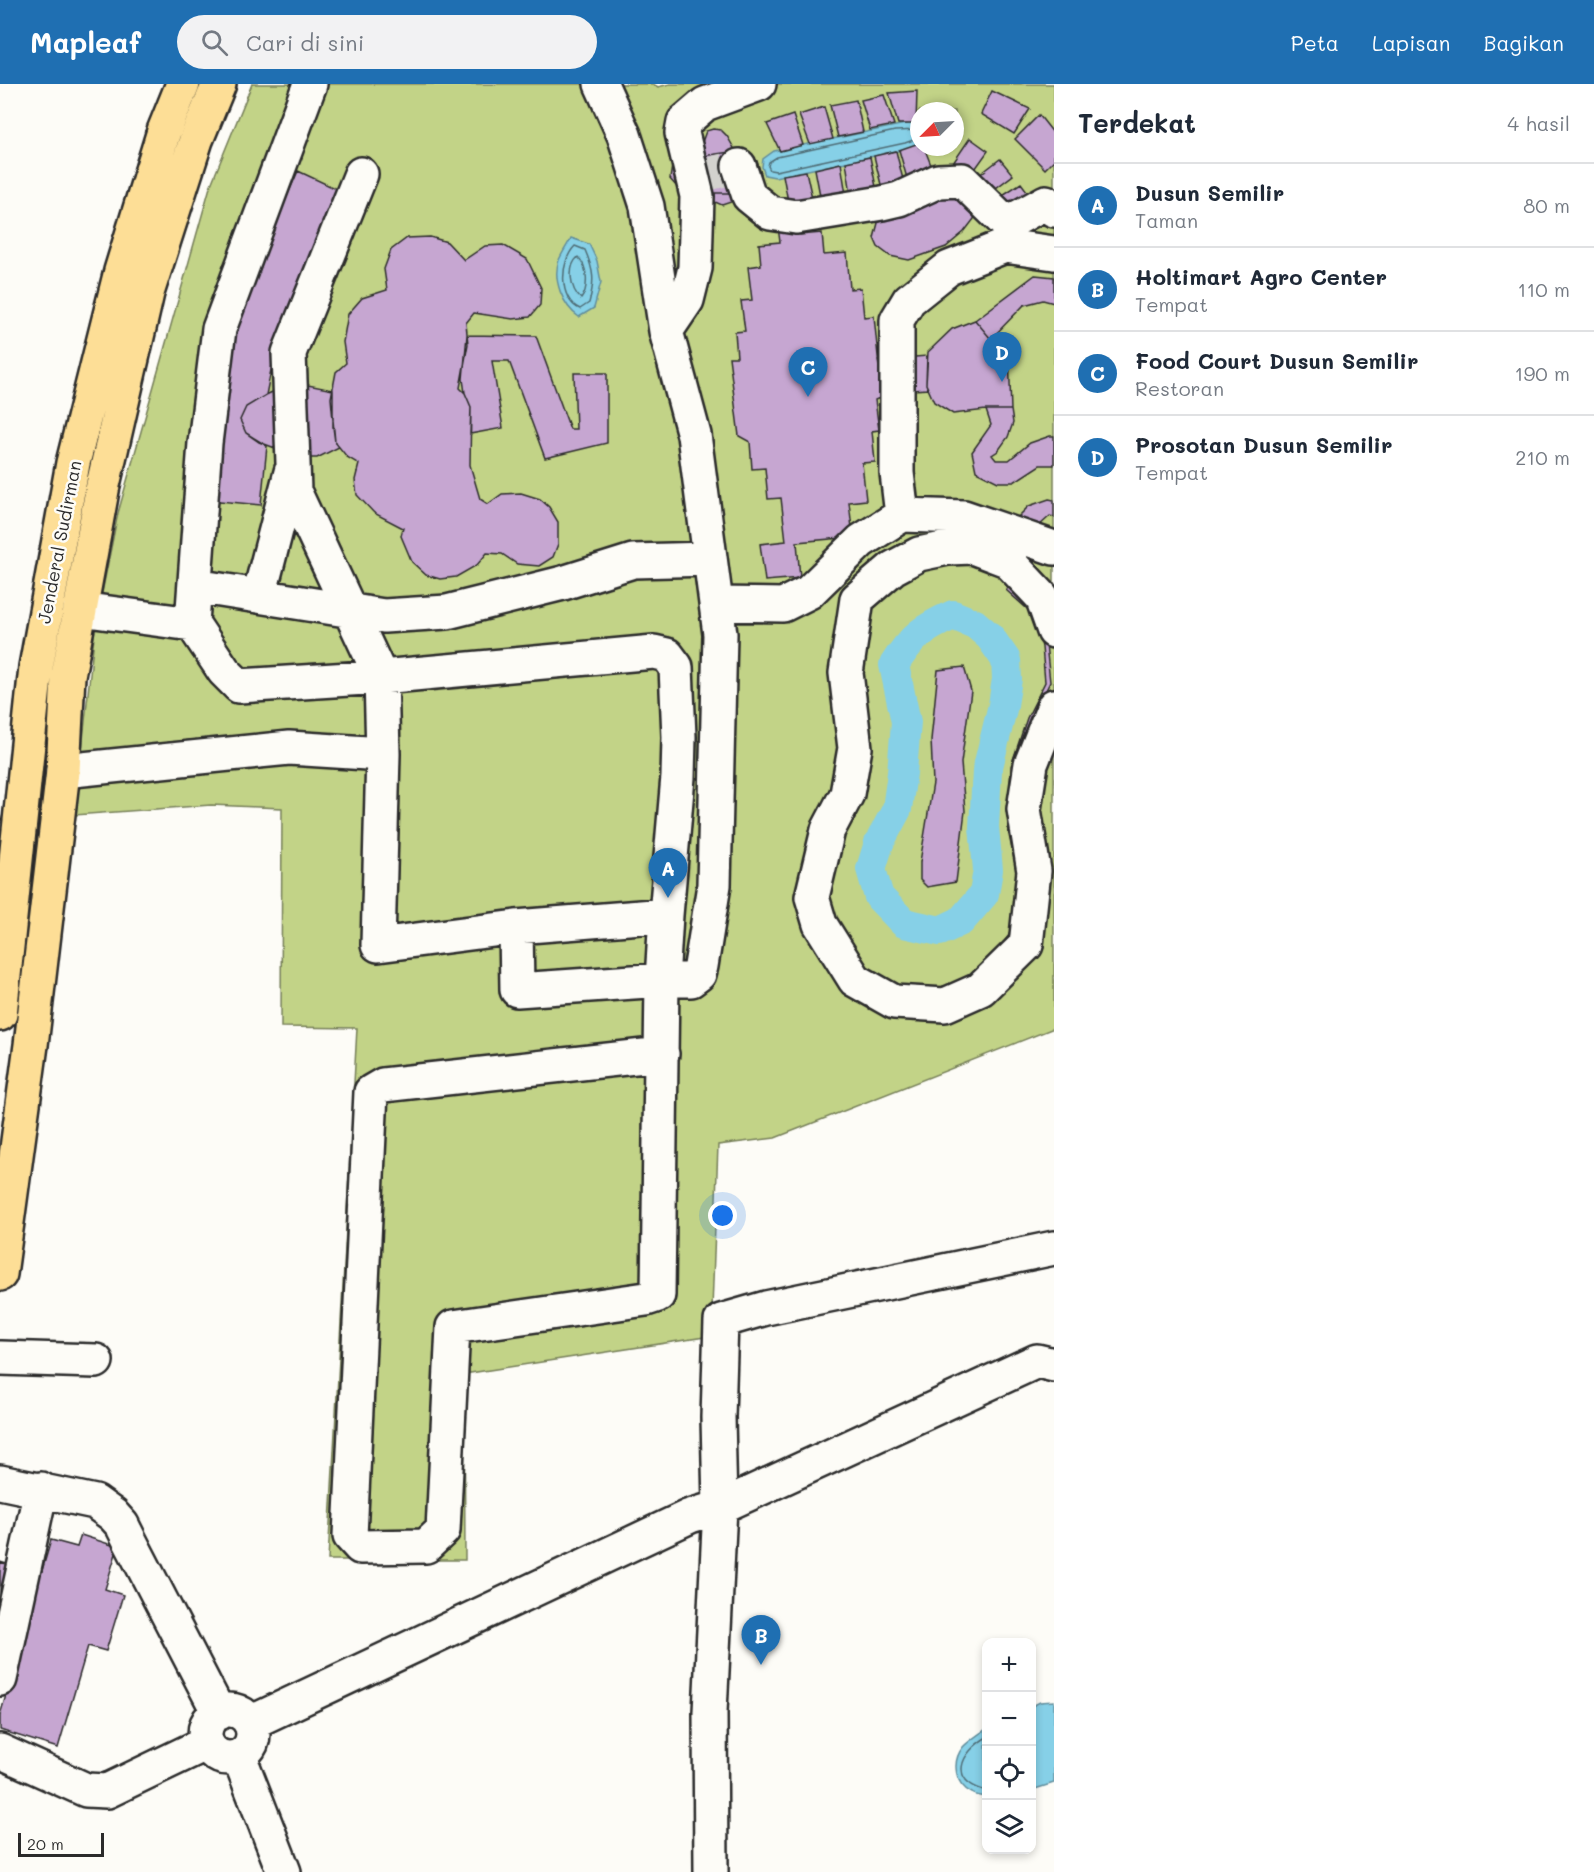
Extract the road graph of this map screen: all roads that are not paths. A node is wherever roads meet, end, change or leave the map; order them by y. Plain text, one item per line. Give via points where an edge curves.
1 (183, 84) edge
2 (219, 84) edge
3 (310, 84) edge
4 (601, 84) edge
5 (759, 84) edge
6 (739, 166) dead end
7 (361, 174) dead end
8 (1054, 210) edge
9 (1054, 253) edge
10 (666, 331) junction
11 (293, 465) junction
12 (902, 515) junction
13 (1013, 548) junction
14 (1054, 548) edge
15 (710, 559) junction
16 (195, 586) junction
17 (259, 596) junction
18 (716, 604) junction
19 (80, 609) junction
20 (350, 610) junction
21 (192, 624) junction
22 (1054, 631) edge
23 (381, 677) junction
24 (1054, 706) edge
25 (383, 754) junction
26 (63, 771) junction
27 (666, 915) junction
28 (516, 927) junction
29 (662, 980) junction
30 (0, 1014) edge
31 (662, 1053) junction
32 (1054, 1248) edge
33 (0, 1274) edge
34 (0, 1358) edge
35 (96, 1360) dead end
36 (1054, 1365) edge
37 (0, 1482) edge
38 (40, 1489) junction
39 (720, 1507) junction
40 (0, 1679) edge
41 (219, 1713) junction
42 (250, 1723) junction
43 (207, 1743) junction
44 (0, 1751) edge
45 (239, 1756) junction
46 (284, 1872) edge
47 (711, 1872) edge

1 - 30 highway, Jenderal Sudirman via 164,131 121,271 73,463 36,667
2 - 19 highway via 196,140 147,293 103,485
3 - 16 street via 219,329 205,443
4 - 10 street via 624,135 647,206
5 - 10 street via 705,104 684,122 682,134 697,196 695,268 687,300
6 - 8 street via 749,196 770,213 796,217 899,200 938,181 962,180 1004,221 1046,202
7 - 11 street via 290,353
9 - 12 street via 1005,246 949,268 909,300 897,320 897,473
10 - 15 street via 694,435
11 - 17 street
11 - 20 street via 294,491
12 - 13 street via 964,517
12 - 18 street via 861,541 809,592 783,605
13 - 14 street
13 - 22 street via 1042,597
13 - 24 street via 948,548 919,554 893,568 857,599 846,673 855,748 847,794 828,830 812,897 820,924 855,980 894,1002 945,1005 981,989 1026,945 1034,871 1024,809 1031,764
15 - 18 street
15 - 20 street via 633,561 447,612 384,616
16 - 17 street
16 - 21 street
17 - 20 street
18 - 29 street via 720,634 714,885 699,974 691,980
19 - 21 street
19 - 26 highway via 68,676
20 - 23 street
21 - 23 street via 238,686
23 - 25 street
23 - 27 street via 654,652 666,655 676,667 679,737
25 - 26 street via 289,748
25 - 28 street via 378,945
26 - 33 highway via 32,1045
27 - 28 street
27 - 29 street
28 - 29 street via 517,990
29 - 31 street
31 - 31 street via 658,1295 453,1327 443,1530 426,1546 360,1546 350,1536 371,1092 383,1085
32 - 39 street via 721,1321
34 - 35 street
36 - 39 street via 1037,1361
37 - 38 street
38 - 40 street
38 - 41 street via 95,1502 122,1525
39 - 42 street via 690,1516
39 - 47 street via 710,1712
41 - 42 street via 240,1713
41 - 43 street via 208,1722
42 - 45 street via 253,1738 246,1752
43 - 44 street via 107,1791 96,1792
43 - 45 street via 217,1755
45 - 46 street

